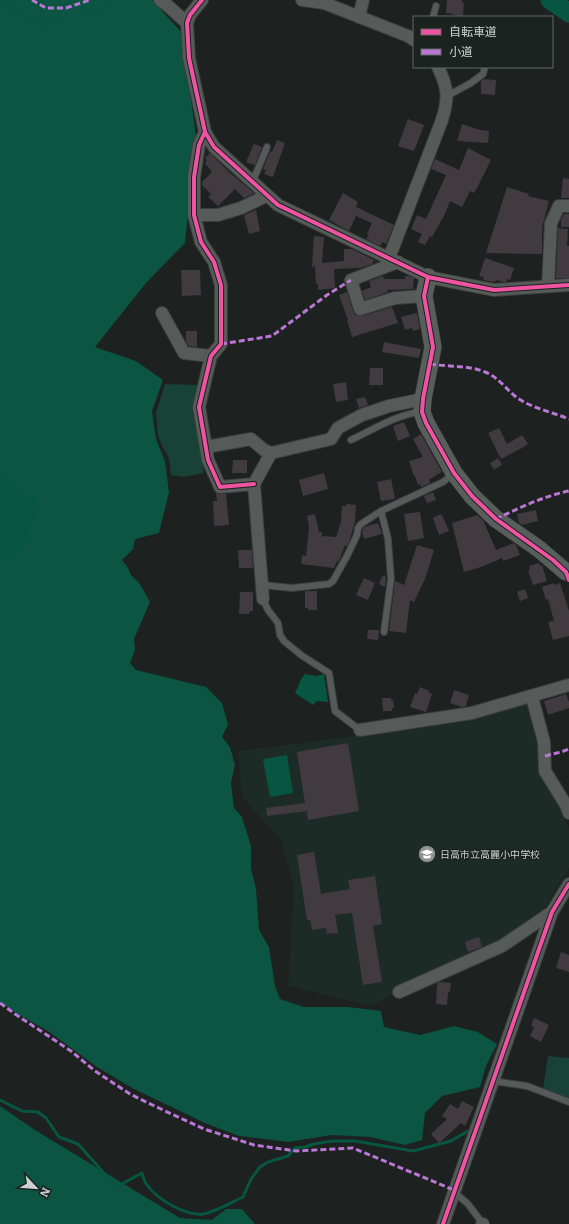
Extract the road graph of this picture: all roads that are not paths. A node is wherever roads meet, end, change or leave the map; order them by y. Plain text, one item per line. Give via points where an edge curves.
1 (160, 0) edge
2 (202, 0) edge
3 (302, 0) edge
4 (363, 0) edge
5 (436, 6) dead end
6 (433, 16) edge
7 (359, 17) junction
8 (187, 23) junction
9 (413, 39) edge
10 (438, 68) edge
11 (485, 68) edge
12 (446, 97) junction
13 (205, 132) junction
14 (267, 147) dead end
15 (252, 182) junction
16 (266, 196) junction
17 (569, 206) edge
18 (194, 215) junction
19 (394, 260) junction
20 (428, 277) junction
21 (569, 285) edge
22 (548, 286) junction
23 (424, 296) junction
24 (162, 313) dead end
25 (211, 356) junction
26 (422, 405) junction
27 (352, 440) dead end
28 (206, 447) junction
29 (271, 453) junction
30 (454, 473) junction
31 (254, 484) junction
32 (381, 511) junction
33 (568, 575) edge
34 (262, 585) junction
35 (263, 599) joint
36 (384, 632) dead end
37 (569, 685) edge
38 (532, 697) junction
39 (360, 730) joint
40 (569, 813) edge
41 (569, 884) edge
42 (552, 912) junction
43 (399, 992) dead end
44 (493, 1081) junction
45 (569, 1102) edge
46 (454, 1192) junction
47 (443, 1224) edge
48 (482, 1224) edge

1 - 8 street
2 - 8 street
3 - 7 street via 324,3
4 - 7 street
5 - 6 lane
7 - 9 street
8 - 13 street via 189,58
10 - 12 street via 446,86
11 - 12 lane via 483,74 471,83
12 - 19 street via 447,103 442,120
13 - 15 street via 214,147
13 - 18 street via 199,145 194,177
14 - 15 lane
15 - 16 street
16 - 18 street via 218,215
16 - 19 street via 278,205
17 - 22 street via 559,206 551,223
18 - 25 street via 201,242 214,262 221,286 221,344
19 - 20 street
19 - 23 street via 352,280 360,309 395,298
20 - 22 street via 494,290
20 - 23 street
21 - 22 street
23 - 26 street via 433,347
24 - 25 street via 184,353
25 - 28 street via 199,407
26 - 27 lane
26 - 29 street via 389,406 362,415 338,428 331,439
26 - 30 street via 426,423
28 - 29 street via 251,439
28 - 31 street via 208,460 220,487
29 - 31 street
30 - 32 lane via 443,482
30 - 33 street via 472,496 496,519 553,560
31 - 34 street
32 - 34 lane via 358,528 347,556 329,584 292,588
32 - 36 lane via 388,539 391,579
34 - 35 street
35 - 39 lane via 278,623 284,641 300,655 329,673 335,711
37 - 38 street
38 - 39 street via 472,713
38 - 40 street via 544,742 545,771
41 - 42 street
42 - 43 street via 502,946
42 - 44 street
44 - 45 lane via 527,1086
44 - 46 street
46 - 47 street
46 - 48 lane via 468,1204

